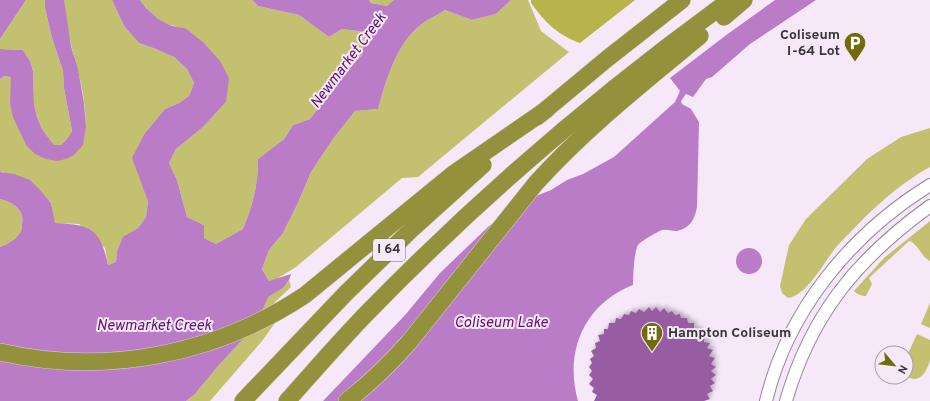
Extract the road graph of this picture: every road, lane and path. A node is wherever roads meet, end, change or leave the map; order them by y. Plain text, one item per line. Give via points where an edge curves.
1 (682, 0) edge
2 (730, 0) edge
3 (744, 0) edge
4 (546, 110) junction
5 (930, 185) edge
6 (930, 206) edge
7 (0, 352) edge
8 (242, 401) edge
9 (287, 401) edge
10 (347, 401) edge
11 (766, 401) edge
12 (786, 401) edge

1 - 4 highway, I 64
2 - 9 highway, I 64 via 602,97 529,160 404,276 344,337
3 - 10 highway via 576,141 536,183 388,366
4 - 7 highway via 453,174 305,295 252,325 196,346 144,358 67,362
4 - 8 highway, I 64 via 385,254 315,323
5 - 11 street via 900,205 858,241 817,289 788,340
6 - 12 street via 880,246 842,287 804,349

